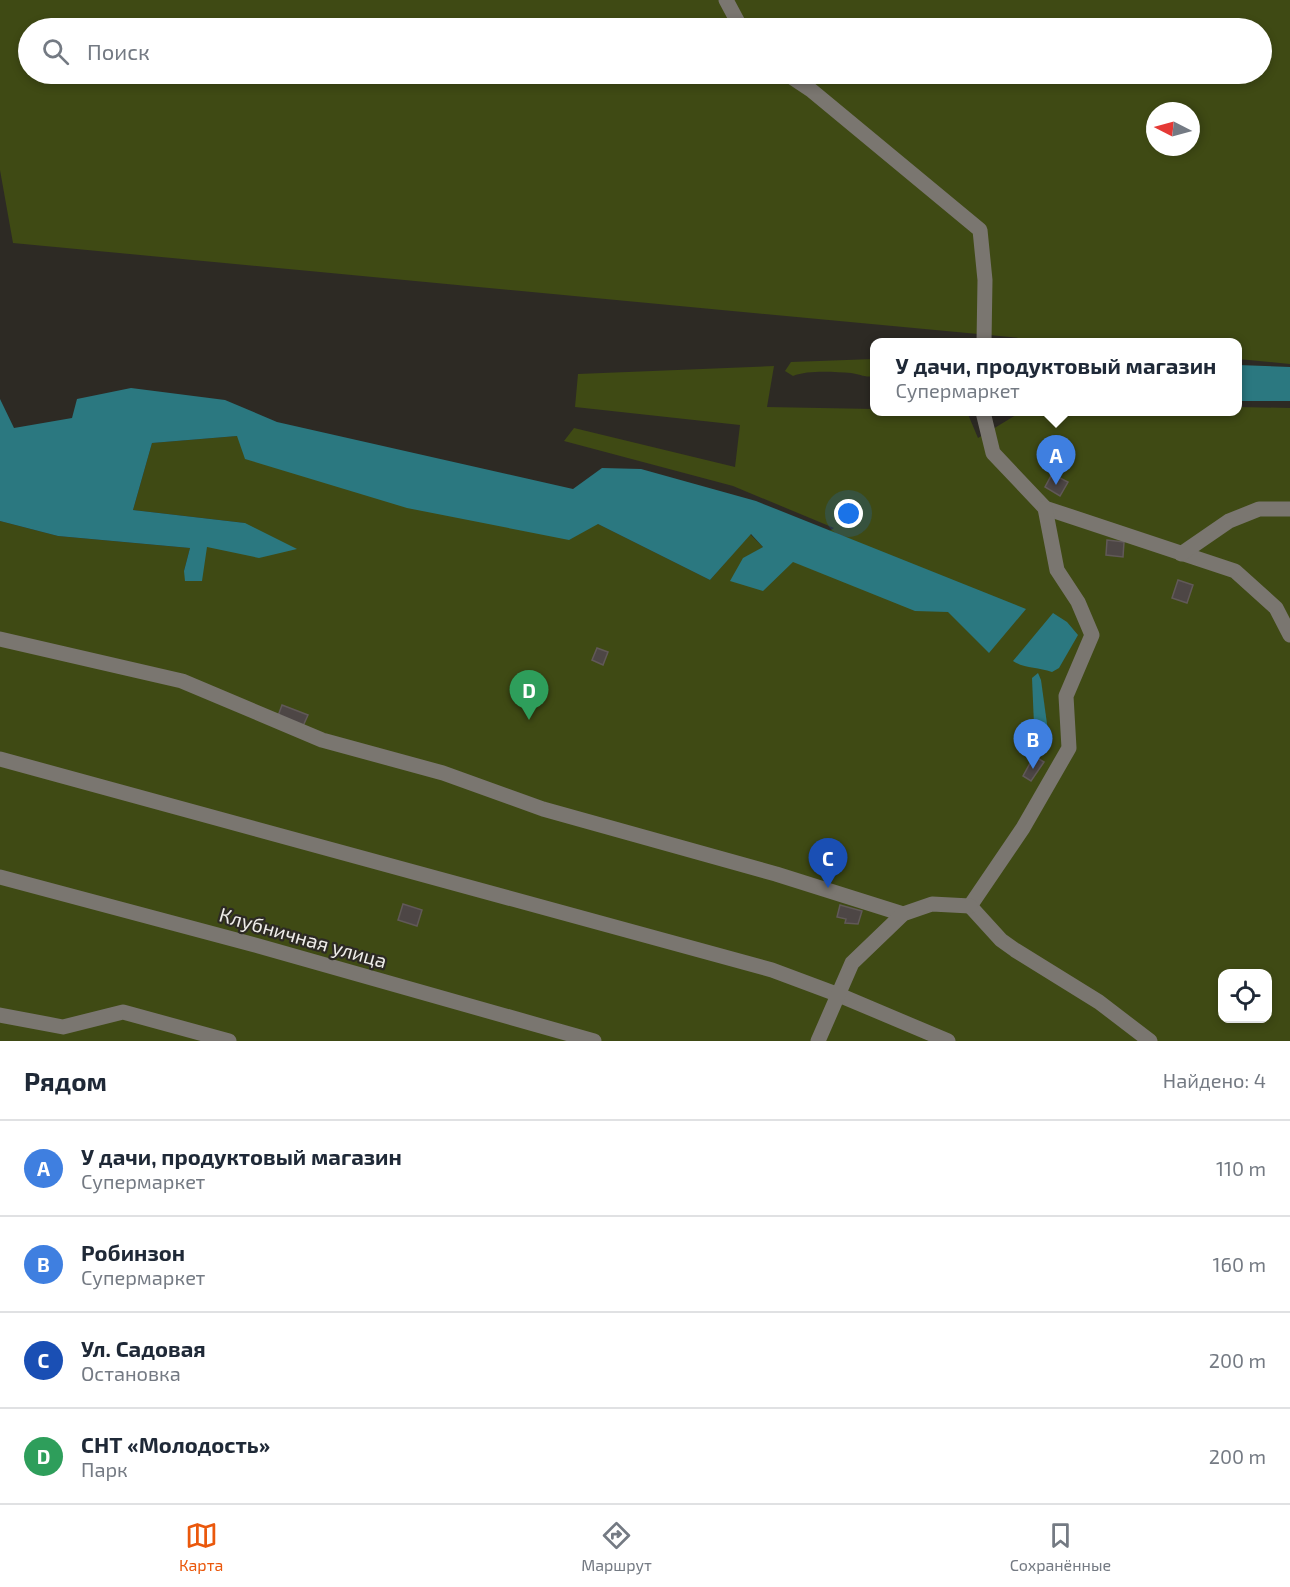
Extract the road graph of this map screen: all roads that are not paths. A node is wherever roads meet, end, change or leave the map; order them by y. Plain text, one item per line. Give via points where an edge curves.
1 (726, 0) edge
2 (736, 18) edge
3 (802, 84) edge
4 (984, 338) edge
5 (984, 416) edge
6 (1045, 508) junction
7 (1290, 509) edge
8 (1181, 554) junction
9 (1283, 609) edge
10 (1290, 635) edge
11 (0, 639) edge
12 (0, 759) edge
13 (0, 877) edge
14 (970, 906) junction
15 (903, 914) junction
16 (839, 994) junction
17 (0, 1015) edge
18 (229, 1041) edge
19 (594, 1041) edge
20 (818, 1041) edge
21 (948, 1041) edge
22 (1150, 1041) edge

1 - 2 street
3 - 4 street via 980,231 985,280
5 - 6 street via 993,453
6 - 8 street
6 - 14 street via 1057,570 1078,602 1092,635 1066,696 1069,748 1023,828
7 - 8 street via 1259,509 1229,521
8 - 9 street via 1235,571
9 - 10 street
11 - 15 street via 182,681 322,740 443,773 543,808
12 - 16 street via 772,970
13 - 19 street, Клубничная улица
14 - 15 street via 932,904
14 - 22 street via 1015,950 1099,1002
15 - 16 street via 852,963
16 - 20 street
16 - 21 street
17 - 18 street via 63,1027 123,1012

